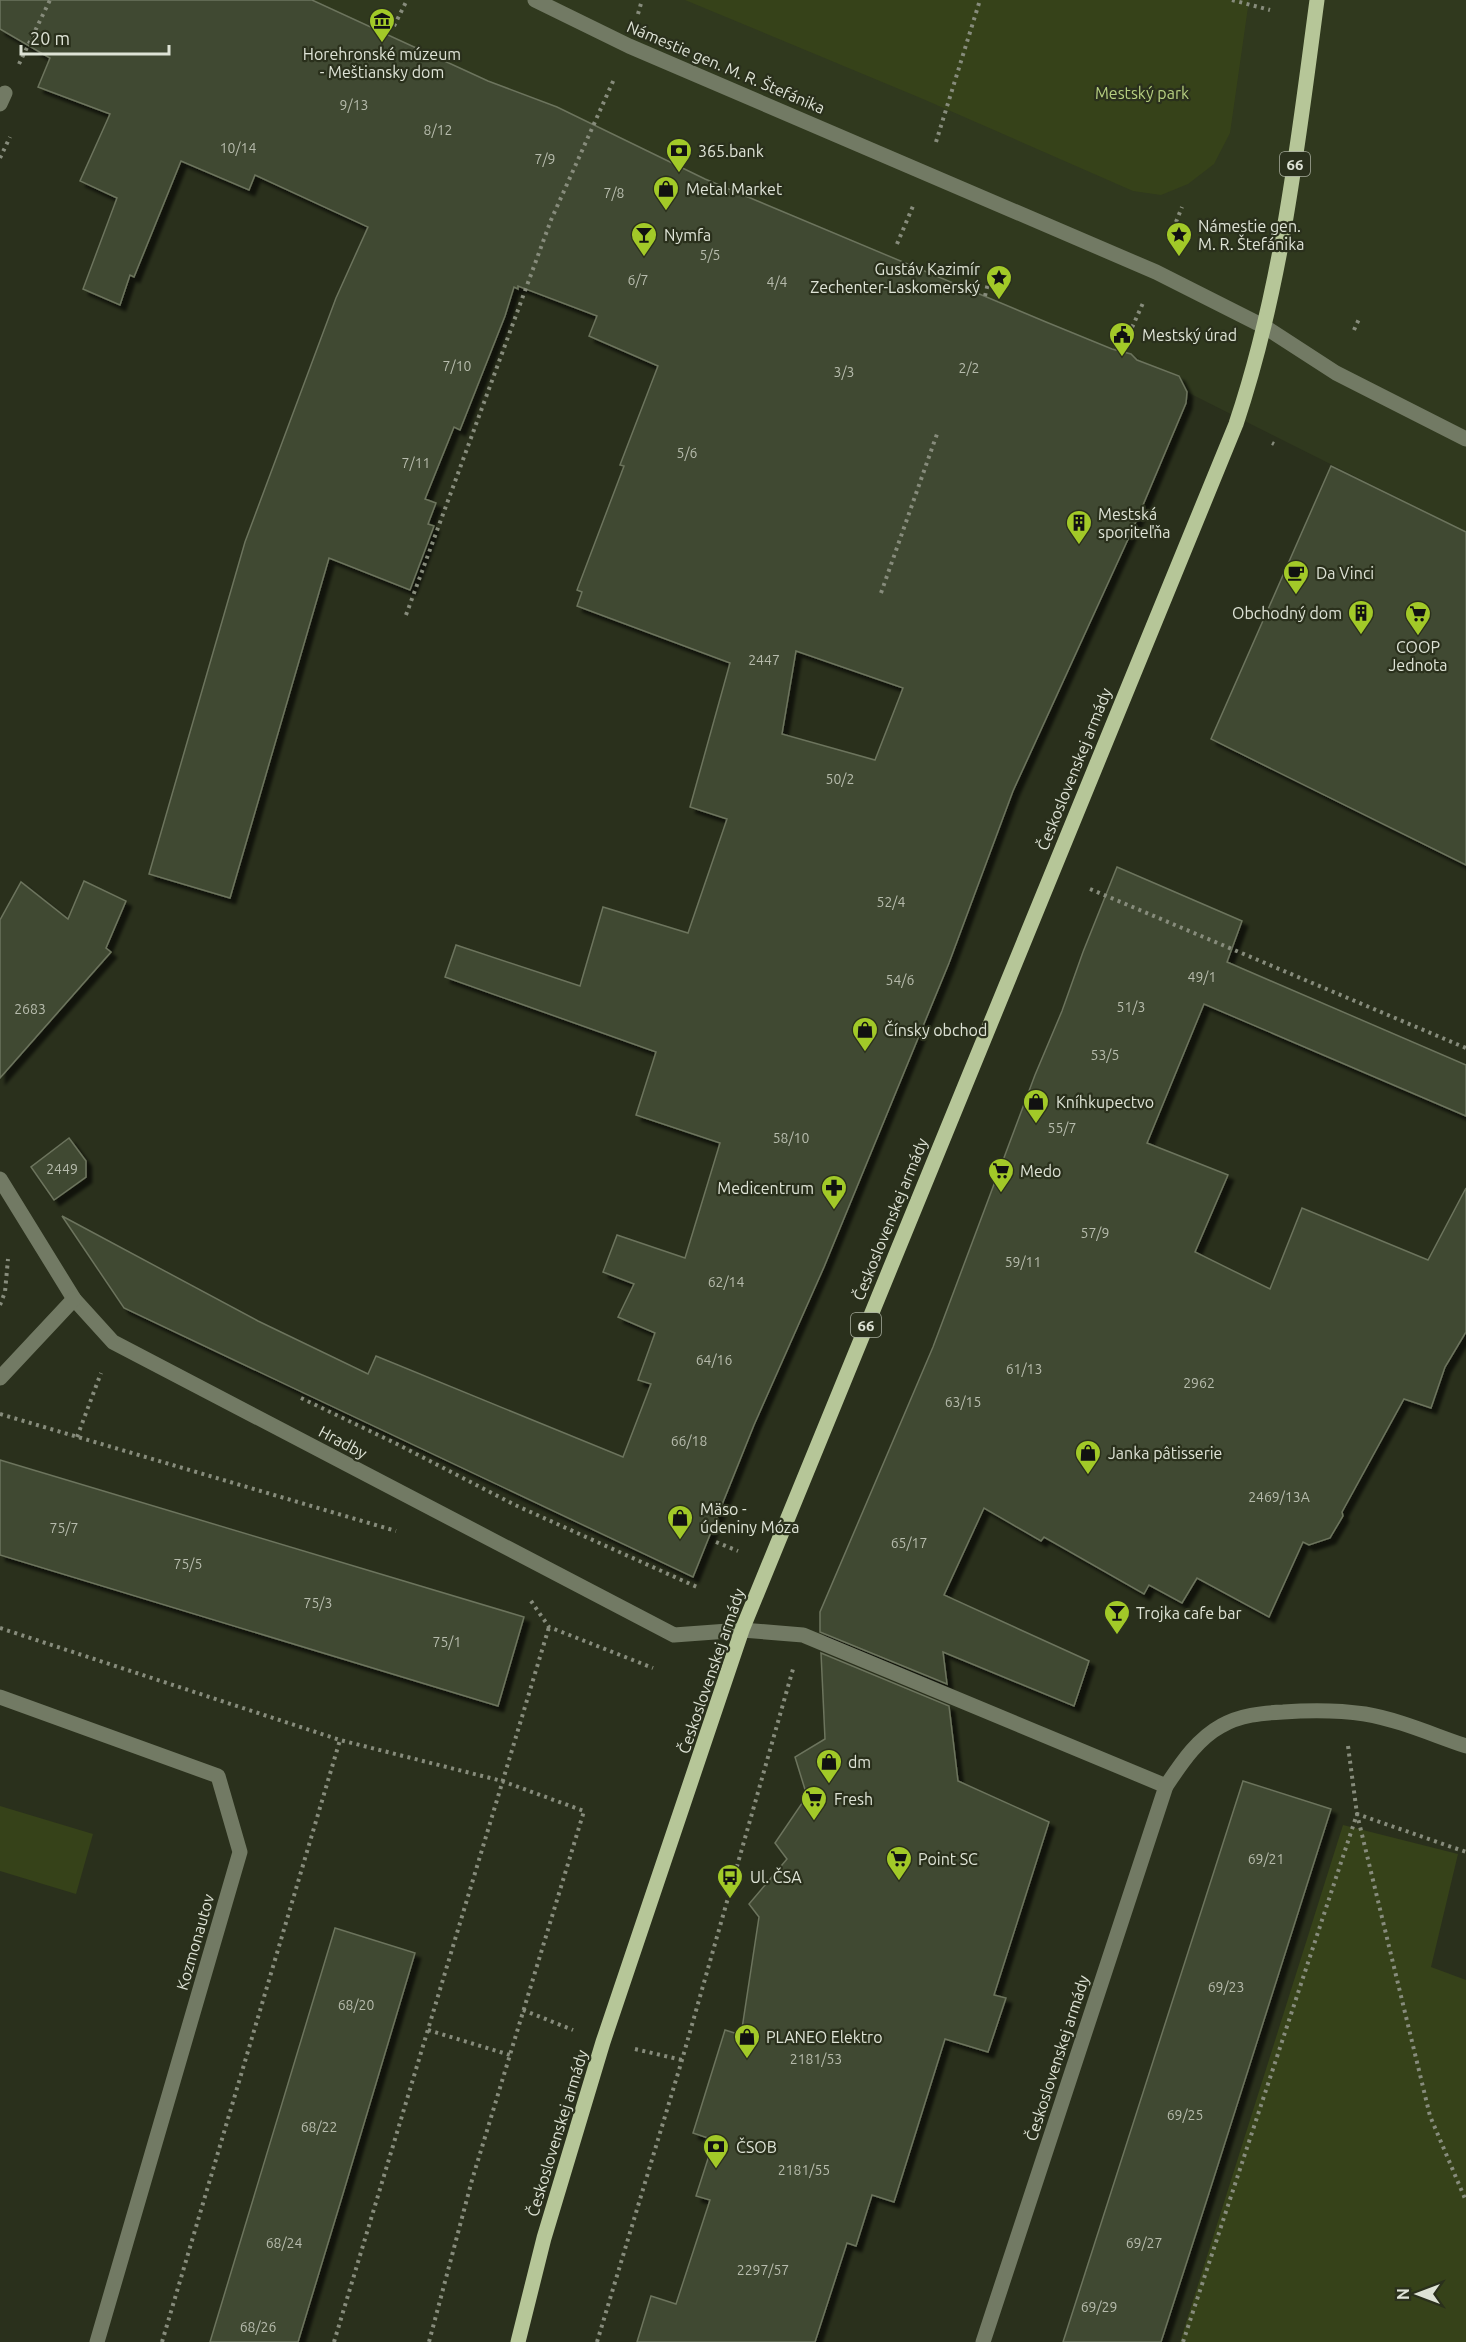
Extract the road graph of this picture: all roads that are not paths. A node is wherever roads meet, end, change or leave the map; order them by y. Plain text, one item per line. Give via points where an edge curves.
1 (535, 0) edge
2 (1317, 0) edge
3 (1265, 327) junction
4 (1466, 439) edge
5 (0, 1179) edge
6 (74, 1299) junction
7 (0, 1378) edge
8 (742, 1630) junction
9 (0, 1697) edge
10 (1466, 1746) edge
11 (1166, 1786) junction
12 (97, 2342) edge
13 (518, 2342) edge
14 (983, 2342) edge

1 - 3 street, Námestie gen. M. R. Štefánika via 629,46 1156,272
2 - 3 main road, 66 via 1297,152
3 - 4 street, Námestie gen. M. R. Štefánika via 1336,373
3 - 8 main road, Československej armády / 66 via 1236,424
5 - 6 street, Hradby
6 - 7 street
6 - 8 street, Hradby via 113,1342 674,1635
8 - 11 street, Hradby via 803,1635
8 - 13 main road, Československej armády / 66 via 603,2042 544,2238
9 - 12 street, Kozmonautov via 218,1776 240,1852
10 - 11 street, Československej armády via 1385,1718 1318,1710 1262,1713 1221,1725 1202,1739
11 - 14 street, Československej armády

